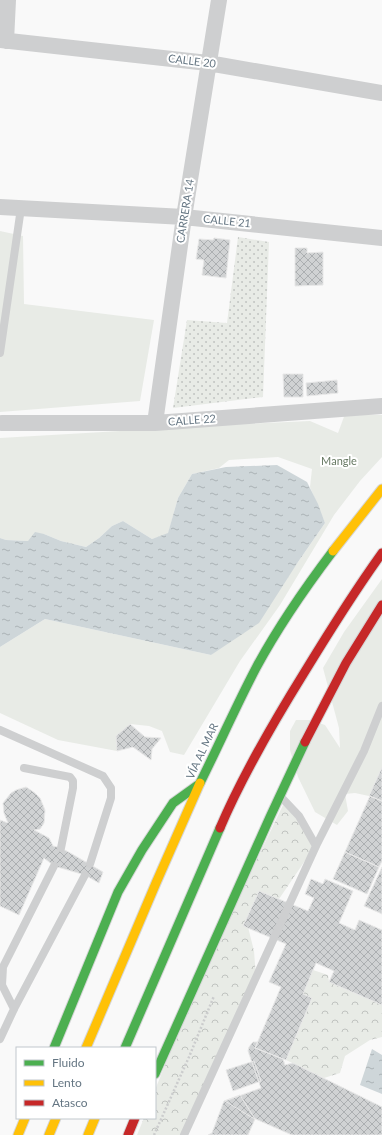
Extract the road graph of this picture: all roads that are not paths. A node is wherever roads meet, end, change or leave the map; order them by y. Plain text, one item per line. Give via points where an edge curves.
1 (8, 0) edge
2 (219, 0) edge
3 (3, 41) edge
4 (208, 63) junction
5 (382, 93) edge
6 (0, 207) edge
7 (20, 208) junction
8 (184, 216) junction
9 (382, 238) edge
10 (0, 353) edge
11 (382, 406) edge
12 (155, 422) junction
13 (2, 423) dead end
14 (382, 489) edge
15 (382, 553) edge
16 (382, 605) edge
17 (382, 706) edge
18 (0, 730) edge
19 (24, 768) dead end
20 (200, 784) junction
21 (279, 796) junction
22 (316, 846) junction
23 (61, 848) dead end
24 (90, 864) dead end
25 (54, 866) dead end
26 (85, 875) dead end
27 (14, 1009) junction
28 (0, 1039) edge
29 (54, 1047) edge
30 (86, 1047) edge
31 (125, 1047) edge
32 (156, 1072) edge
33 (25, 1119) edge
34 (56, 1119) edge
35 (95, 1119) edge
36 (135, 1119) edge
37 (18, 1135) edge
38 (48, 1135) edge
39 (88, 1135) edge
40 (128, 1135) edge
41 (184, 1135) edge

1 - 3 street
2 - 4 street, CARRERA 14
3 - 4 street, CALLE 20
4 - 5 street, CALLE 20
4 - 8 street, CARRERA 14
6 - 7 street, CALLE 21
7 - 8 street, CALLE 21
7 - 10 lane
8 - 9 street, CALLE 21
8 - 12 street, CARRERA 14
11 - 12 street, CALLE 22
12 - 13 street, CALLE 22
14 - 20 main road, VÍA AL MAR via 302,593 257,667
15 - 31 main road via 354,592 234,795
16 - 21 main road via 329,692
17 - 22 lane via 364,751
18 - 24 lane via 103,776 111,788 111,798
19 - 23 lane via 70,777 73,781
20 - 29 main road via 173,803 118,892
20 - 30 main road, VÍA AL MAR
21 - 22 lane via 299,816
21 - 32 main road
22 - 41 lane
25 - 27 lane via 3,967 2,985
26 - 27 lane
27 - 28 lane
33 - 37 main road
34 - 38 main road
35 - 39 main road
36 - 40 main road

